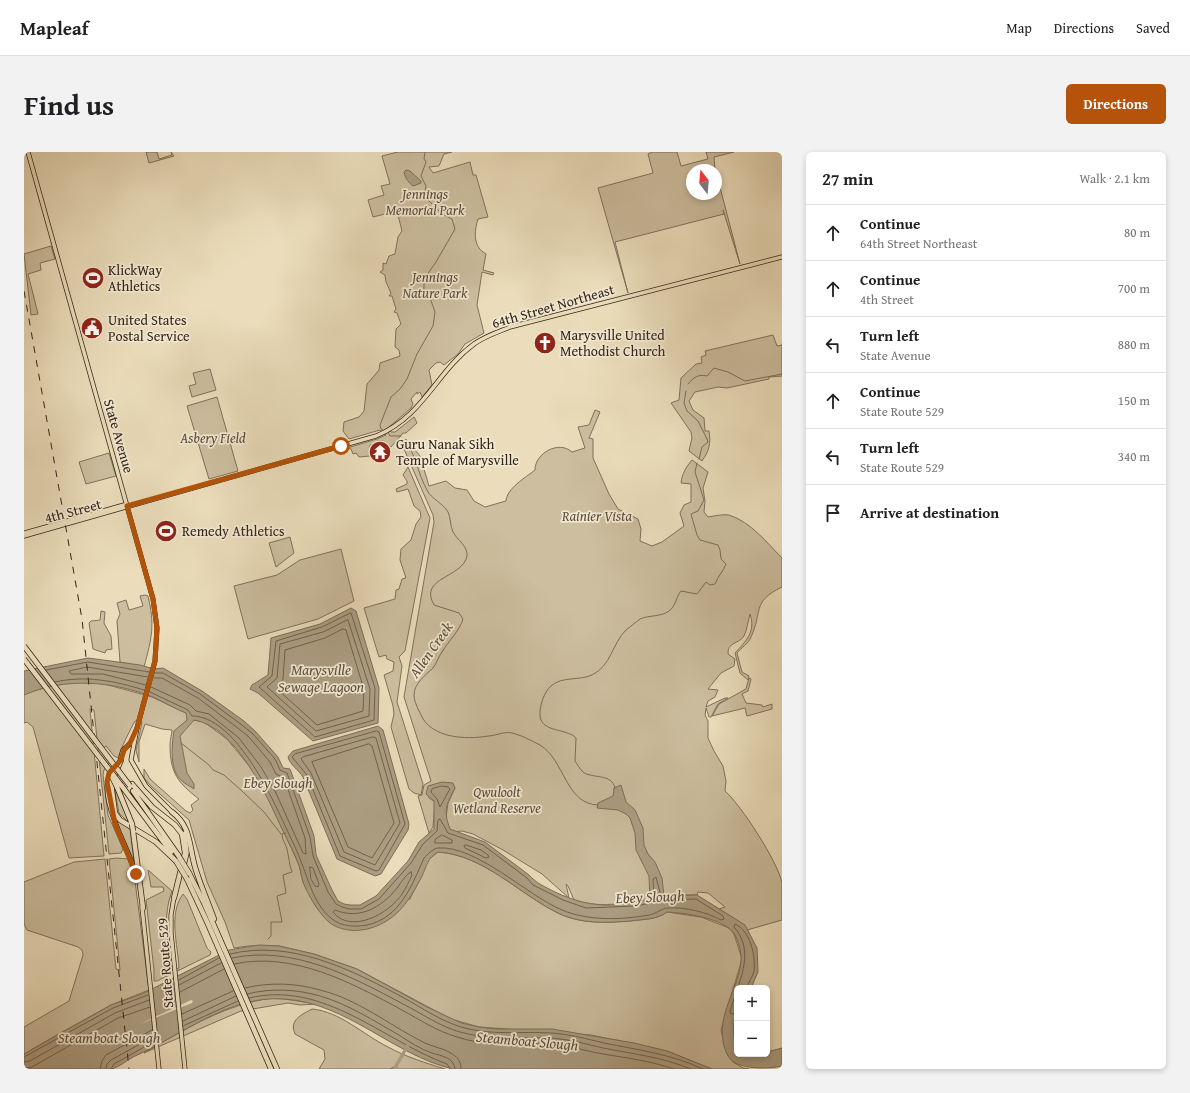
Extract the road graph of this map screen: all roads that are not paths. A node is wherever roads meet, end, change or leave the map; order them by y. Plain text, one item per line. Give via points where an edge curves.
1 (28, 152) edge
2 (782, 257) edge
3 (320, 452) joint
4 (127, 506) junction
5 (91, 514) junction
6 (81, 520) junction
7 (24, 534) edge
8 (24, 646) edge
9 (24, 659) edge
10 (137, 728) junction
11 (127, 747) junction
12 (123, 751) junction
13 (134, 751) junction
14 (132, 757) junction
15 (121, 760) junction
16 (115, 763) junction
17 (131, 785) junction
18 (119, 786) junction
19 (172, 812) junction
20 (176, 861) junction
21 (174, 898) junction
22 (142, 908) junction
23 (219, 943) junction
24 (159, 1069) edge
25 (185, 1069) edge
26 (271, 1069) edge
27 (277, 1069) edge

1 - 4 main road, State Avenue
2 - 3 main road, 64th Street Northeast via 510,327 485,337 464,353 414,411 391,429
3 - 4 main road, 4th Street
4 - 5 main road, 4th Street
4 - 6 main road, 4th Street
4 - 10 main road, State Avenue via 154,604 157,637 155,661
5 - 6 main road
5 - 7 main road, 4th Street
6 - 7 main road, 4th Street
8 - 16 highway, bridge
9 - 18 highway, bridge
10 - 11 main road, State Avenue
10 - 13 main road, State Avenue
11 - 12 main road, State Avenue
11 - 13 main road
12 - 14 main road via 126,757
12 - 15 main road
13 - 14 main road, State Avenue
14 - 19 main road, State Route 529 via 132,762 147,788
15 - 16 main road, State Route 529
15 - 20 highway via 111,783 115,813 120,820 156,842
16 - 17 highway, bridge
16 - 22 main road, State Route 529 via 107,782 111,810 135,870
17 - 21 highway via 182,834 185,853
17 - 23 highway, bridge via 189,873
18 - 20 highway
18 - 22 highway, bridge via 134,831
19 - 21 main road, State Route 529 via 184,829 187,847
19 - 23 highway via 179,817 187,830
20 - 23 highway, bridge
21 - 25 main road, State Route 529 via 170,922
22 - 24 main road, State Route 529
23 - 26 highway
23 - 27 highway

